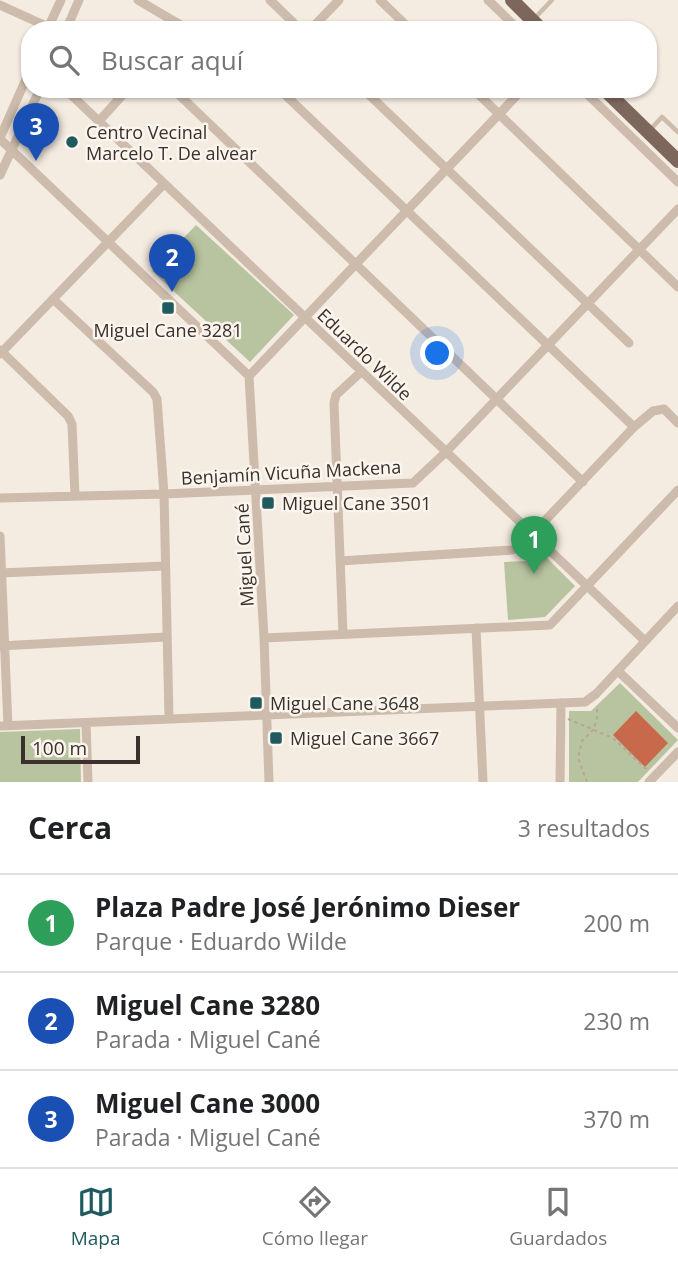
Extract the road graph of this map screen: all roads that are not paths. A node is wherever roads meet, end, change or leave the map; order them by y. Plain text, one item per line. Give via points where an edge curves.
1 (61, 0) edge
2 (79, 0) edge
3 (138, 0) edge
4 (270, 0) edge
5 (339, 0) edge
6 (380, 0) edge
7 (488, 0) edge
8 (512, 0) edge
9 (552, 0) edge
10 (0, 5) edge
11 (33, 21) edge
12 (53, 21) edge
13 (70, 21) edge
14 (173, 21) edge
15 (292, 21) edge
16 (319, 21) edge
17 (402, 21) edge
18 (510, 21) edge
19 (534, 21) edge
20 (540, 21) edge
21 (21, 91) edge
22 (36, 98) edge
23 (75, 98) edge
24 (120, 98) edge
25 (182, 98) edge
26 (288, 98) edge
27 (372, 98) edge
28 (482, 98) edge
29 (514, 98) edge
30 (591, 98) edge
31 (613, 98) edge
32 (499, 114) junction
33 (99, 121) junction
34 (648, 132) junction
35 (678, 132) edge
36 (0, 139) edge
37 (11, 149) junction
38 (676, 155) edge
39 (447, 170) junction
40 (0, 174) edge
41 (678, 182) edge
42 (164, 184) junction
43 (678, 209) edge
44 (407, 212) junction
45 (108, 242) junction
46 (639, 249) junction
47 (356, 264) junction
48 (678, 286) edge
49 (53, 299) junction
50 (587, 304) junction
51 (304, 317) junction
52 (628, 343) dead end
53 (547, 346) junction
54 (1, 352) edge
55 (361, 372) junction
56 (249, 376) junction
57 (496, 399) junction
58 (678, 423) edge
59 (634, 427) junction
60 (446, 452) junction
61 (583, 481) junction
62 (338, 487) junction
63 (256, 490) junction
64 (678, 491) edge
65 (164, 494) junction
66 (75, 496) junction
67 (0, 498) edge
68 (532, 535) junction
69 (0, 536) edge
70 (341, 561) junction
71 (165, 566) junction
72 (1, 573) edge
73 (586, 587) junction
74 (678, 606) edge
75 (669, 616) junction
76 (678, 625) edge
77 (476, 628) junction
78 (343, 634) junction
79 (166, 637) junction
80 (264, 638) junction
81 (645, 641) junction
82 (2, 646) edge
83 (618, 671) junction
84 (561, 703) junction
85 (481, 706) junction
86 (268, 714) junction
87 (169, 718) junction
88 (86, 723) junction
89 (4, 726) edge
90 (678, 729) edge
91 (678, 752) edge
92 (652, 780) edge
93 (88, 782) edge
94 (269, 782) edge
95 (483, 782) edge
96 (560, 782) edge

1 - 12 street
2 - 13 street
3 - 14 street
4 - 15 street
5 - 16 street
6 - 17 street
7 - 18 street
8 - 19 main road
9 - 20 lane
10 - 11 street
21 - 36 street
22 - 37 street
23 - 33 street, Eduardo Wilde
24 - 33 street
25 - 47 street
26 - 44 street
27 - 39 street
28 - 32 street
29 - 32 street
30 - 41 street
31 - 34 main road
32 - 39 street
32 - 46 street
33 - 42 street, Eduardo Wilde
34 - 35 lane via 662,117
34 - 38 main road
36 - 37 street
37 - 40 street
37 - 45 street
39 - 44 street
39 - 50 street
42 - 45 street
42 - 51 street, Eduardo Wilde
43 - 46 street, Benjamín Vicuña Mackena
44 - 47 street
44 - 53 street
45 - 49 street
45 - 56 street
46 - 48 street
46 - 50 street, Benjamín Vicuña Mackena
47 - 51 street
47 - 57 street
49 - 54 street
49 - 65 street via 156,396
50 - 52 street
50 - 53 street, Benjamín Vicuña Mackena
51 - 55 street, Eduardo Wilde
51 - 56 street
53 - 57 street, Benjamín Vicuña Mackena
53 - 59 street
54 - 66 street via 68,416
55 - 60 street, Eduardo Wilde
55 - 62 street via 335,399
56 - 63 street, Miguel Cané
57 - 60 street, Benjamín Vicuña Mackena
57 - 61 street
58 - 59 street via 664,410 653,411
59 - 61 street
60 - 62 street, Benjamín Vicuña Mackena via 413,483
60 - 68 street, Eduardo Wilde
61 - 68 street
62 - 63 street, Benjamín Vicuña Mackena
62 - 70 street
63 - 65 street, Benjamín Vicuña Mackena
63 - 80 street, Miguel Cané
64 - 73 street
65 - 66 street, Benjamín Vicuña Mackena
65 - 71 street
66 - 67 street, Benjamín Vicuña Mackena
68 - 70 street via 512,550
68 - 73 street, Eduardo Wilde
69 - 72 street
70 - 78 street
71 - 72 street
71 - 79 street
72 - 82 street
73 - 77 street via 550,625
73 - 81 street, Eduardo Wilde
74 - 75 street
75 - 76 street
75 - 81 street
77 - 78 street
77 - 85 street
78 - 80 street
79 - 82 street
79 - 87 street
80 - 86 street, Miguel Cané
81 - 83 street
82 - 89 street
83 - 84 street via 584,702
83 - 90 street
84 - 85 street
84 - 96 street
85 - 86 street
85 - 95 street
86 - 87 street
86 - 94 street, Miguel Cané
87 - 88 street
88 - 89 street
88 - 93 street
91 - 92 street

